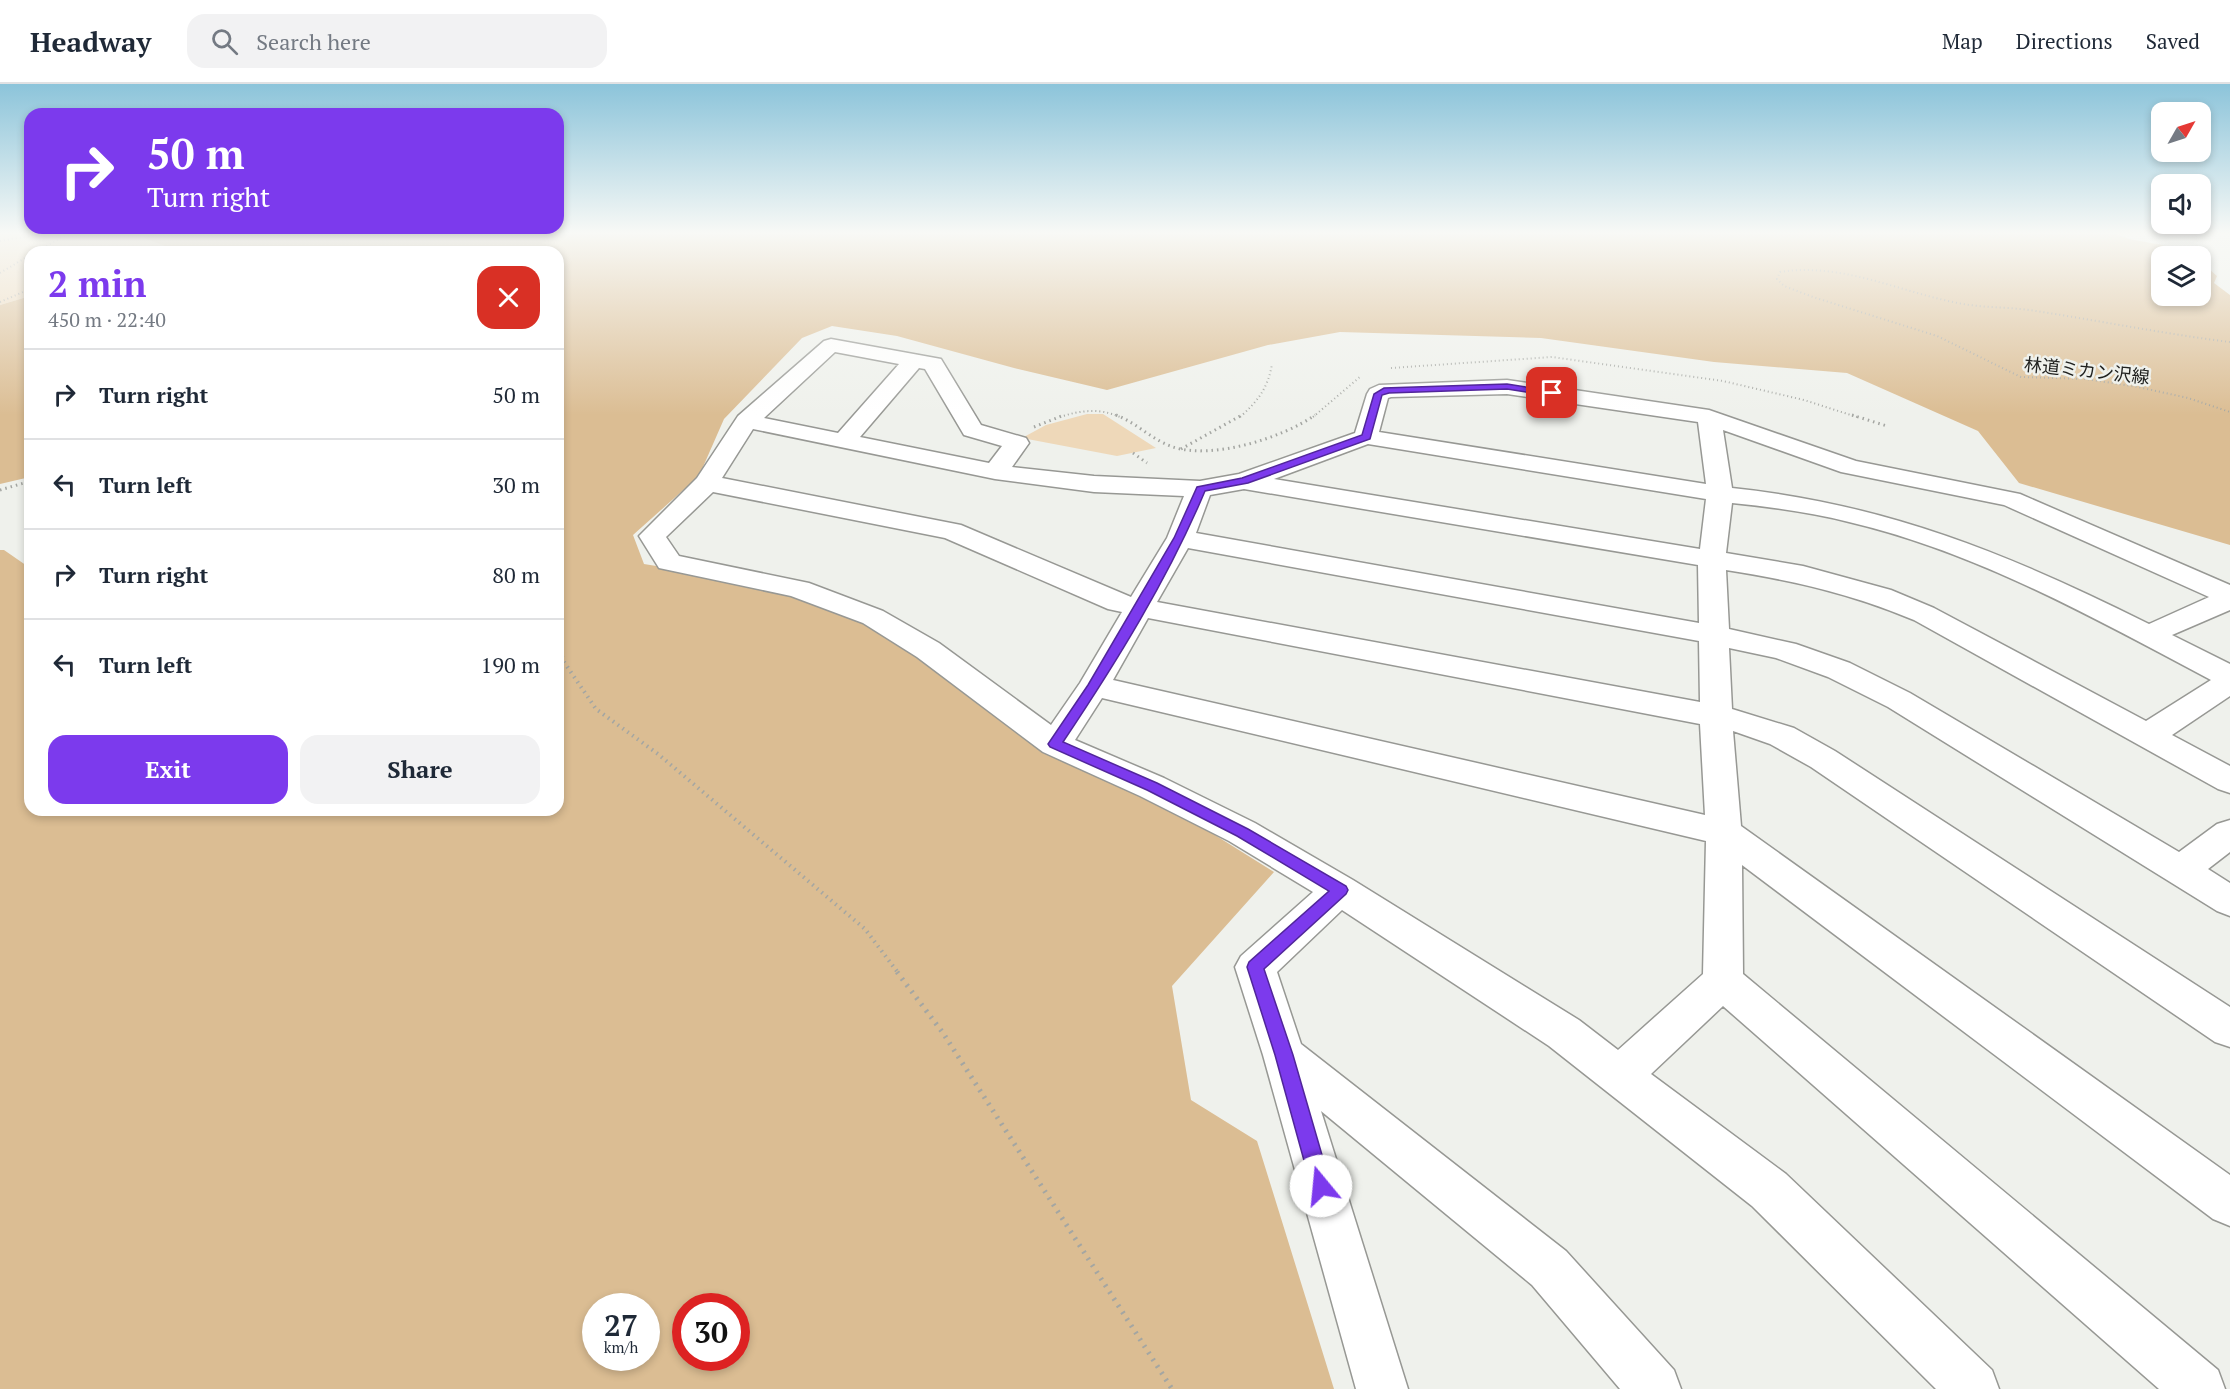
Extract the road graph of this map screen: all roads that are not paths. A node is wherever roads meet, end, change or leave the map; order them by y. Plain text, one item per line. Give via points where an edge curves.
1 (914, 360) junction
2 (1709, 417) junction
3 (746, 421) junction
4 (1366, 437) junction
5 (845, 440) junction
6 (995, 472) junction
7 (1244, 481) junction
8 (707, 483) junction
9 (1200, 489) junction
10 (1720, 494) junction
11 (1180, 538) junction
12 (1712, 559) junction
13 (2230, 597) edge
14 (1139, 606) junction
15 (1714, 635) junction
16 (2148, 635) junction
17 (2230, 677) edge
18 (2230, 682) edge
19 (1094, 686) junction
20 (1716, 716) junction
21 (2147, 736) junction
22 (1055, 744) junction
23 (2230, 781) edge
24 (1724, 832) junction
25 (2230, 833) edge
26 (2181, 871) junction
27 (1340, 890) junction
28 (2230, 901) edge
29 (1723, 981) junction
30 (2223, 1013) edge
31 (1284, 1055) junction
32 (1620, 1076) junction
33 (2225, 1193) edge
34 (1382, 1389) edge
35 (1655, 1389) edge
36 (1973, 1389) edge
37 (2199, 1389) edge

1 - 3 street via 831,345
1 - 5 street
1 - 6 street via 933,364 972,430 1017,443
2 - 4 street via 1507,387 1387,390 1378,394
2 - 10 street
2 - 13 street via 1850,467 2011,500
3 - 5 street
3 - 8 street
4 - 7 street
4 - 10 street
5 - 6 street
6 - 9 street via 1094,484
7 - 9 street
7 - 12 street
8 - 14 street via 952,531 1118,603
8 - 22 street via 652,536 669,562 799,589 873,617 928,650
9 - 11 street
10 - 12 street
10 - 16 street via 1758,496 1834,510 1928,536 2024,573
11 - 14 street
11 - 15 street
12 - 15 street
12 - 21 street via 1803,574 1881,596 1924,615
13 - 16 street
14 - 19 street
14 - 20 street
15 - 20 street
15 - 26 street via 1806,658 1899,700
16 - 17 street
18 - 21 street
19 - 22 street
19 - 24 street
20 - 24 street
20 - 30 street via 1782,736 1823,759
21 - 23 street
22 - 27 street via 1232,827
24 - 29 street
24 - 33 street
25 - 26 street
26 - 28 street
27 - 31 street via 1255,967
27 - 32 street via 1564,1033
29 - 32 street
29 - 37 street
31 - 34 street
31 - 35 street via 1549,1268
32 - 36 street via 1769,1190

